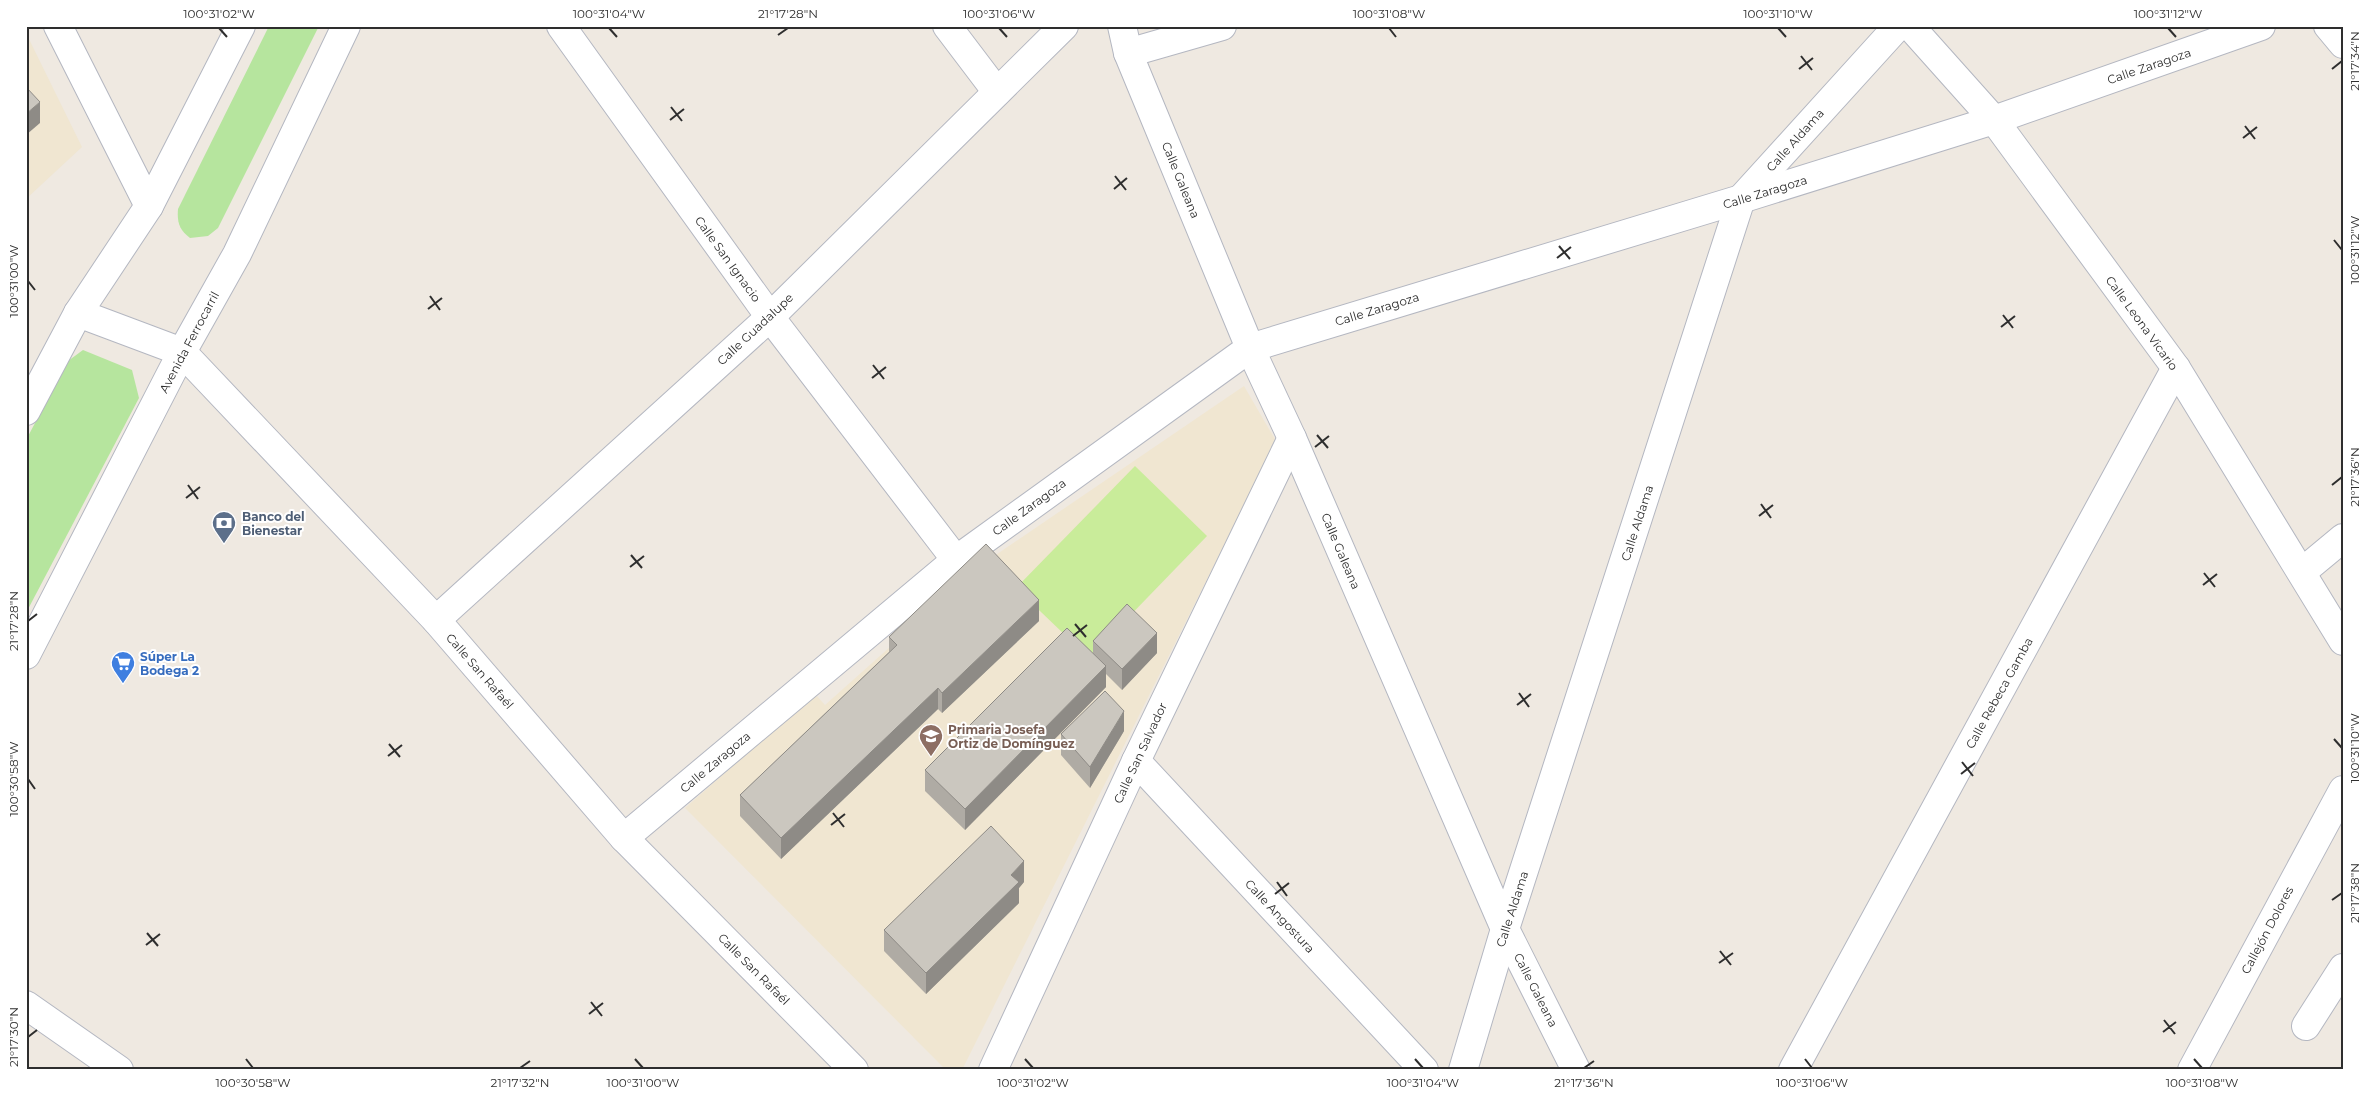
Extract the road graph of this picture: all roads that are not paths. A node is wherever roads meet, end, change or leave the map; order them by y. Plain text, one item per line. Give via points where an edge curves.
1 (58, 26) edge
2 (241, 26) edge
3 (346, 26) edge
4 (947, 26) edge
5 (1064, 26) edge
6 (1122, 26) edge
7 (1222, 26) edge
8 (1898, 26) edge
9 (1910, 26) edge
10 (2261, 26) edge
11 (2328, 26) edge
12 (568, 29) edge
13 (2343, 44) edge
14 (1128, 52) junction
15 (997, 92) junction
16 (1994, 120) junction
17 (1741, 200) junction
18 (149, 206) junction
19 (78, 312) junction
20 (770, 317) junction
21 (1250, 348) junction
22 (182, 352) junction
23 (2176, 368) junction
24 (26, 411) edge
25 (1292, 438) junction
26 (2343, 538) edge
27 (956, 560) junction
28 (2302, 572) junction
29 (436, 620) junction
30 (2343, 641) edge
31 (26, 656) edge
32 (1136, 762) junction
33 (2343, 790) edge
34 (624, 838) junction
35 (1505, 929) junction
36 (2343, 968) edge
37 (26, 1005) edge
38 (2306, 1026) dead end
39 (119, 1070) edge
40 (854, 1070) edge
41 (993, 1070) edge
42 (1424, 1070) edge
43 (1464, 1070) edge
44 (1576, 1070) edge
45 (1792, 1070) edge
46 (2192, 1070) edge

1 - 18 street
2 - 18 street
3 - 22 street, Avenida Ferrocarril via 237,254
4 - 15 street
5 - 15 street, Calle Guadalupe
6 - 14 street, Calle Galeana
7 - 14 street
8 - 17 street, Calle Aldama
9 - 16 street, Calle Leona Vicario
10 - 16 street, Calle Zaragoza
11 - 13 street
12 - 20 street, Calle San Ignacio
14 - 21 street, Calle Galeana
15 - 20 street, Calle Guadalupe
16 - 17 street, Calle Zaragoza
16 - 23 street, Calle Leona Vicario
17 - 21 street, Calle Zaragoza
17 - 35 street, Calle Aldama
18 - 19 street
19 - 22 street, Calle San Rafaél
19 - 24 street
20 - 27 street, Calle San Ignacio
20 - 29 street, Calle Guadalupe
21 - 25 street, Calle Galeana
21 - 27 street, Calle Zaragoza
22 - 29 street, Calle San Rafaél
22 - 31 street, Avenida Ferrocarril
23 - 28 street, Calle Leona Vicario
23 - 45 street, Calle Rebeca Gamba
25 - 32 street, Calle San Salvador
25 - 35 street, Calle Galeana
26 - 28 street
27 - 34 street, Calle Zaragoza
28 - 30 street, Calle Leona Vicario
29 - 34 street, Calle San Rafaél
32 - 41 street, Calle San Salvador
32 - 42 street, Calle Angostura
33 - 46 street, Callejón Dolores
34 - 40 street, Calle San Rafaél
35 - 43 street, Calle Aldama
35 - 44 street, Calle Galeana
36 - 38 street
37 - 39 street

